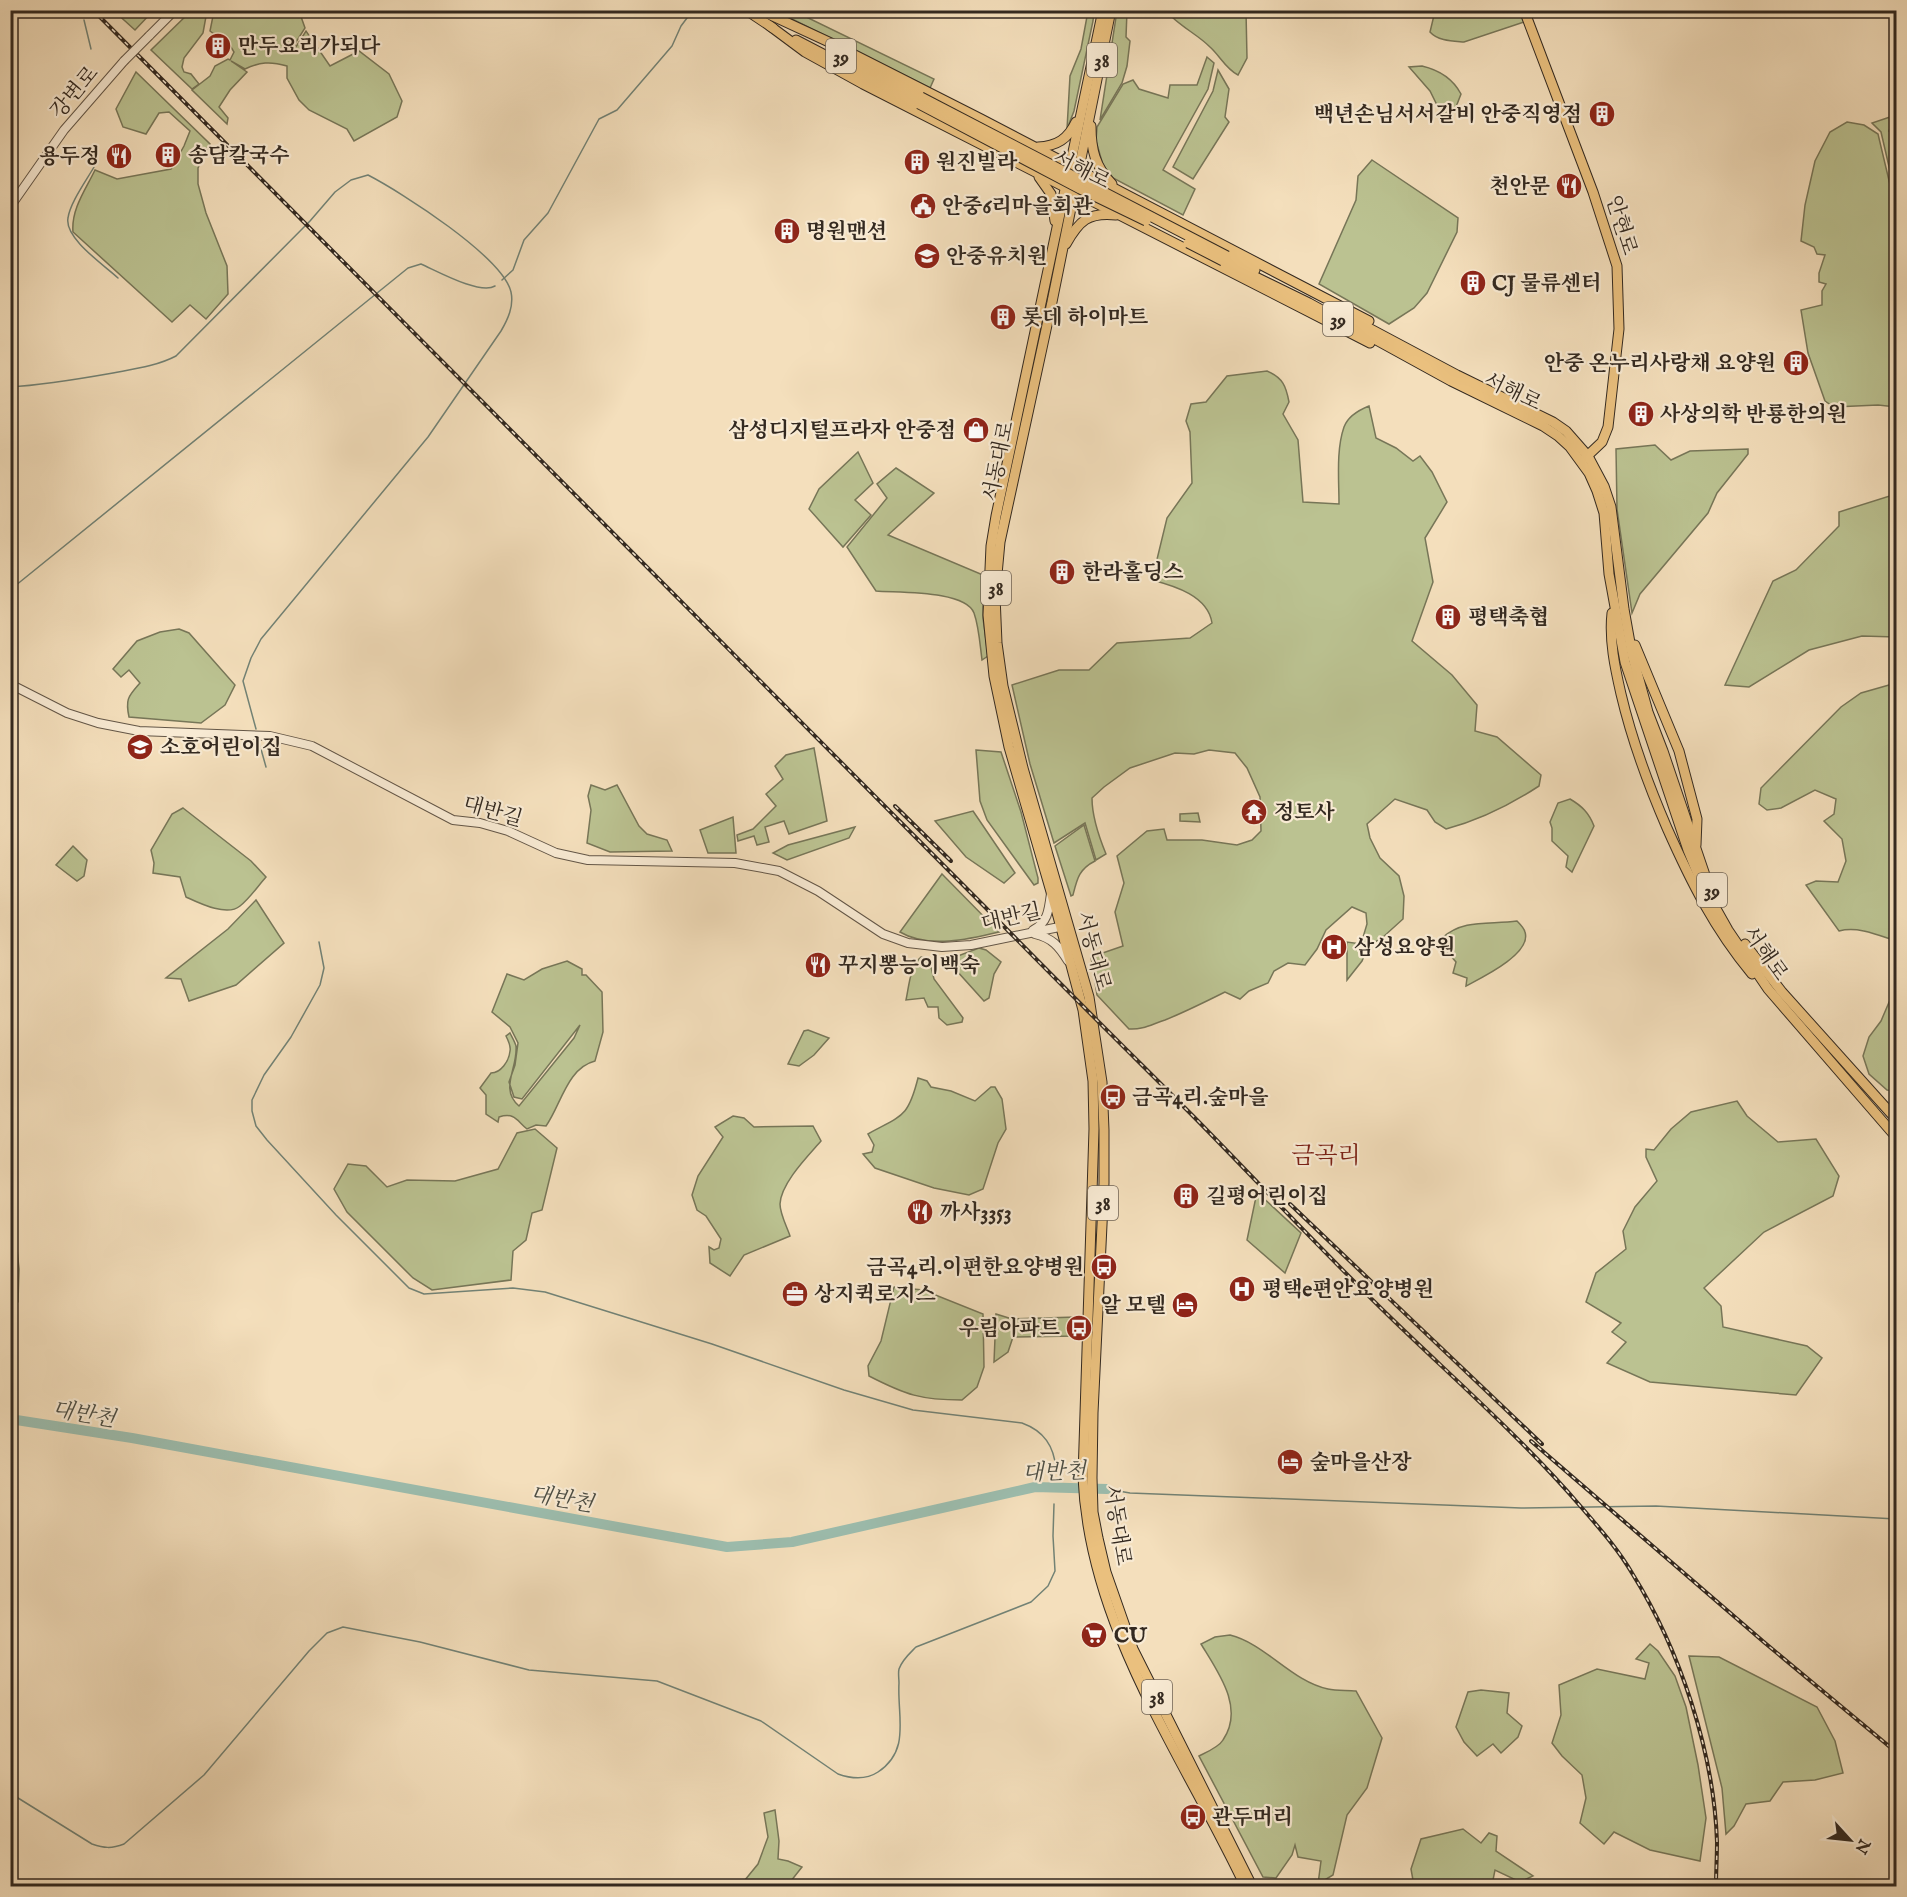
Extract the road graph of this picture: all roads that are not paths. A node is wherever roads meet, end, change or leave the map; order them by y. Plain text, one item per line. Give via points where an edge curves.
1 (175, 10) edge
2 (746, 10) edge
3 (1103, 10) edge
4 (1112, 10) edge
5 (1524, 10) edge
6 (761, 11) edge
7 (770, 26) junction
8 (920, 100) junction
9 (1088, 106) junction
10 (1035, 147) junction
11 (1075, 167) junction
12 (1033, 171) junction
13 (1070, 189) junction
14 (1117, 190) junction
15 (10, 207) edge
16 (1121, 216) junction
17 (1056, 230) junction
18 (1061, 252) junction
19 (1225, 258) junction
20 (1424, 356) junction
21 (1451, 381) junction
22 (1585, 458) junction
23 (1614, 598) junction
24 (1628, 629) junction
25 (10, 684) edge
26 (1696, 848) junction
27 (1051, 892) junction
28 (1064, 924) junction
29 (1033, 932) junction
30 (1071, 965) junction
31 (1768, 988) junction
32 (1896, 1119) edge
33 (1896, 1137) edge
34 (1088, 1483) junction
35 (1089, 1496) junction
36 (1245, 1887) edge
37 (1252, 1887) edge

1 - 15 street, 강변로, bridge via 76,115
2 - 7 main road, 서해로 / 39
3 - 9 main road, 서동대로 / 38
4 - 9 main road, 서동대로 / 38
5 - 22 main road, 안현로 via 1617,266 1619,329 1608,424 1602,442
6 - 8 main road, 서해로 / 39
6 - 10 main road
7 - 8 main road, 서해로 / 39
7 - 12 main road via 805,52 853,79
8 - 19 main road, 서해로 / 39, bridge
9 - 10 main road via 1065,138 1047,147
9 - 11 main road, 서동대로 / 38
9 - 14 main road via 1094,155 1099,169
10 - 11 main road
11 - 13 main road, 서동대로 / 38
11 - 14 main road
12 - 13 main road
12 - 17 main road via 1051,194
13 - 16 main road
13 - 17 main road, 서동대로 / 38
13 - 18 main road, 서동대로 / 38
14 - 20 main road via 1387,330
16 - 18 main road via 1101,214 1088,218 1077,226
16 - 21 main road
17 - 27 main road, 서동대로 / 38 via 996,516 988,615 993,666 1009,747
18 - 28 main road, 서동대로 / 38 via 1004,519 995,611 1009,714
19 - 20 main road, 서해로 / 39
19 - 21 main road, 서해로 / 39
20 - 22 main road, 서해로 / 39 via 1553,422 1566,431
21 - 22 main road, 서해로 / 39 via 1552,431
22 - 23 main road, 서해로 / 39 via 1604,513
22 - 24 main road, 서해로 / 39 via 1605,486 1611,507
23 - 31 main road, 서해로 / 39 via 1625,662 1688,850 1723,921
23 - 31 main road via 1612,640 1616,671 1646,781 1695,891 1739,958
24 - 26 main road, 서해로 / 39 via 1648,712
24 - 26 main road via 1679,751 1697,819
25 - 29 street, 대반길 via 98,723 139,731 270,736 312,746 453,819 508,831 556,853 588,860 735,863 779,871 892,937 927,946 971,945 1006,934
26 - 32 main road, 서해로 / 39 via 1707,881 1765,972
27 - 28 main road, 서동대로 / 38
27 - 29 street via 1047,917
28 - 29 street, 대반길
28 - 30 main road, 서동대로 / 38
28 - 34 main road, 서동대로 / 38 via 1089,997 1102,1082 1104,1131
29 - 30 street via 1054,942
30 - 34 main road, 서동대로 / 38 via 1083,1010 1093,1081 1086,1329
31 - 33 main road, 서해로 / 39
34 - 35 main road, 서동대로 / 38
35 - 36 main road, 서동대로 / 38 via 1096,1566 1120,1635 1144,1693
35 - 37 main road, 서동대로 / 38 via 1106,1572 1133,1649

